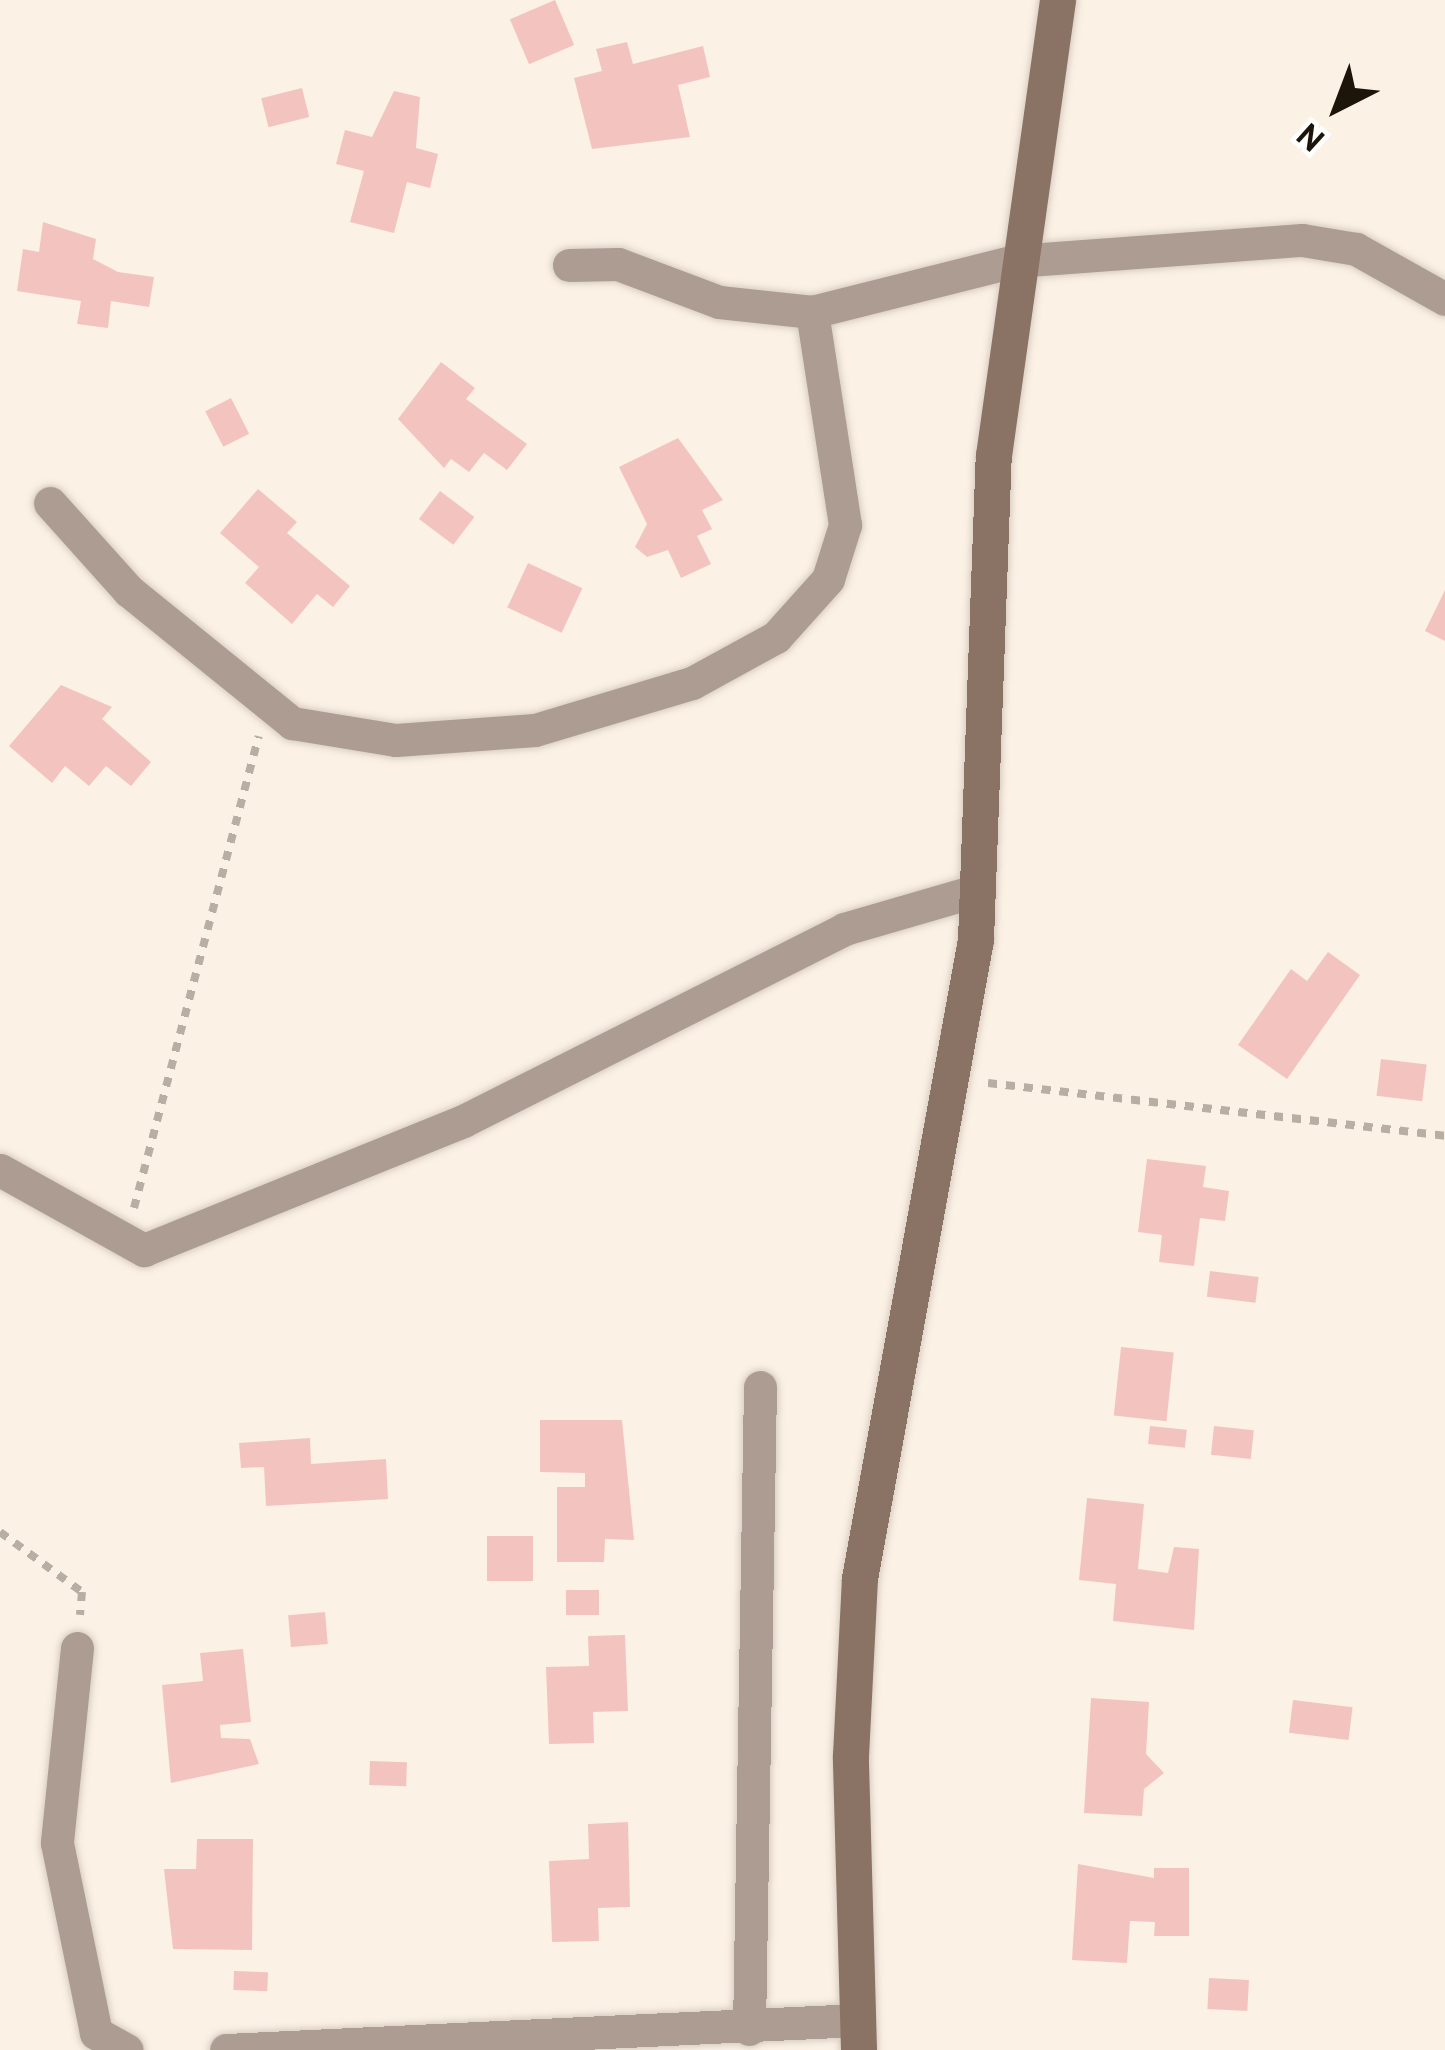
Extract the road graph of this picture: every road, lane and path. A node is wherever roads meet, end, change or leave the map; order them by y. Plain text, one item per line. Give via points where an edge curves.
1 (1058, 0) edge
2 (1015, 261) junction
3 (569, 265) dead end
4 (1445, 298) edge
5 (812, 312) junction
6 (50, 503) dead end
7 (274, 710) junction
8 (978, 890) junction
9 (951, 1079) junction
10 (1445, 1136) edge
11 (0, 1170) edge
12 (127, 1239) junction
13 (760, 1388) dead end
14 (0, 1532) edge
15 (77, 1648) joint
16 (749, 2029) junction
17 (858, 2035) edge
18 (127, 2050) edge
19 (226, 2050) edge

1 - 2 main road
2 - 4 street via 1303,240 1357,249
2 - 5 street
2 - 8 main road via 994,456
3 - 5 street via 618,265 719,302
5 - 7 street via 845,525 828,578 776,637 692,683 536,730 396,740
6 - 7 street via 129,591
7 - 12 path via 248,757
8 - 9 main road
8 - 12 street via 823,938 463,1121 221,1225 144,1250
9 - 10 path
9 - 17 main road via 860,1579
11 - 12 street
13 - 16 street
14 - 15 path via 82,1592
15 - 18 street via 57,1843 96,2033
16 - 17 street
16 - 19 street

